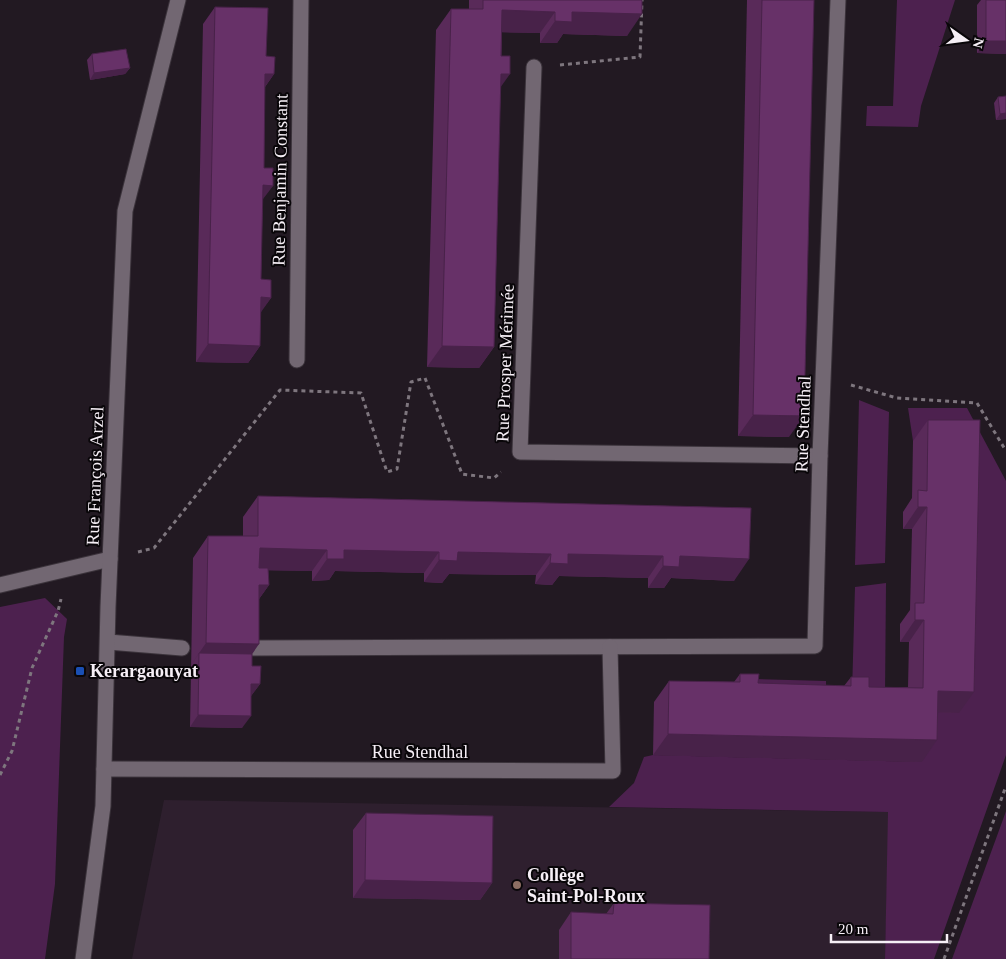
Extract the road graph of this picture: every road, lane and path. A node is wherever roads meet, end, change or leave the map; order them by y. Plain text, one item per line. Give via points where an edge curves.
1 (178, 0) edge
2 (301, 0) edge
3 (642, 0) edge
4 (838, 0) edge
5 (534, 67) joint
6 (296, 360) dead end
7 (823, 378) junction
8 (1006, 451) edge
9 (520, 452) junction
10 (820, 456) junction
11 (110, 559) junction
12 (67, 569) junction
13 (0, 585) edge
14 (108, 642) junction
15 (610, 647) junction
16 (182, 648) dead end
17 (249, 648) edge
18 (104, 769) junction
19 (0, 775) edge
20 (1006, 786) edge
21 (83, 959) edge
22 (944, 959) edge

1 - 11 street, Rue François Arzel via 124,210
2 - 6 street, Rue Benjamin Constant
3 - 5 path via 640,57
4 - 7 street, Rue Stendhal
5 - 9 street, Rue Prosper Mérimée
7 - 8 path via 897,398 977,403
7 - 10 street, Rue Stendhal
9 - 10 street, Rue Prosper Mérimée
9 - 11 path via 494,478 462,474 425,378 411,382 397,469 387,472 361,392 280,390 154,548
10 - 15 street, Rue Stendhal via 815,646
11 - 12 street
11 - 14 street, Rue François Arzel
12 - 13 street
12 - 19 path via 58,611 32,668 12,751
14 - 16 street
14 - 18 street, Rue François Arzel
15 - 17 street, Rue Stendhal
15 - 18 street, Rue Stendhal via 613,772
18 - 21 street, Rue François Arzel via 103,806
20 - 22 path

